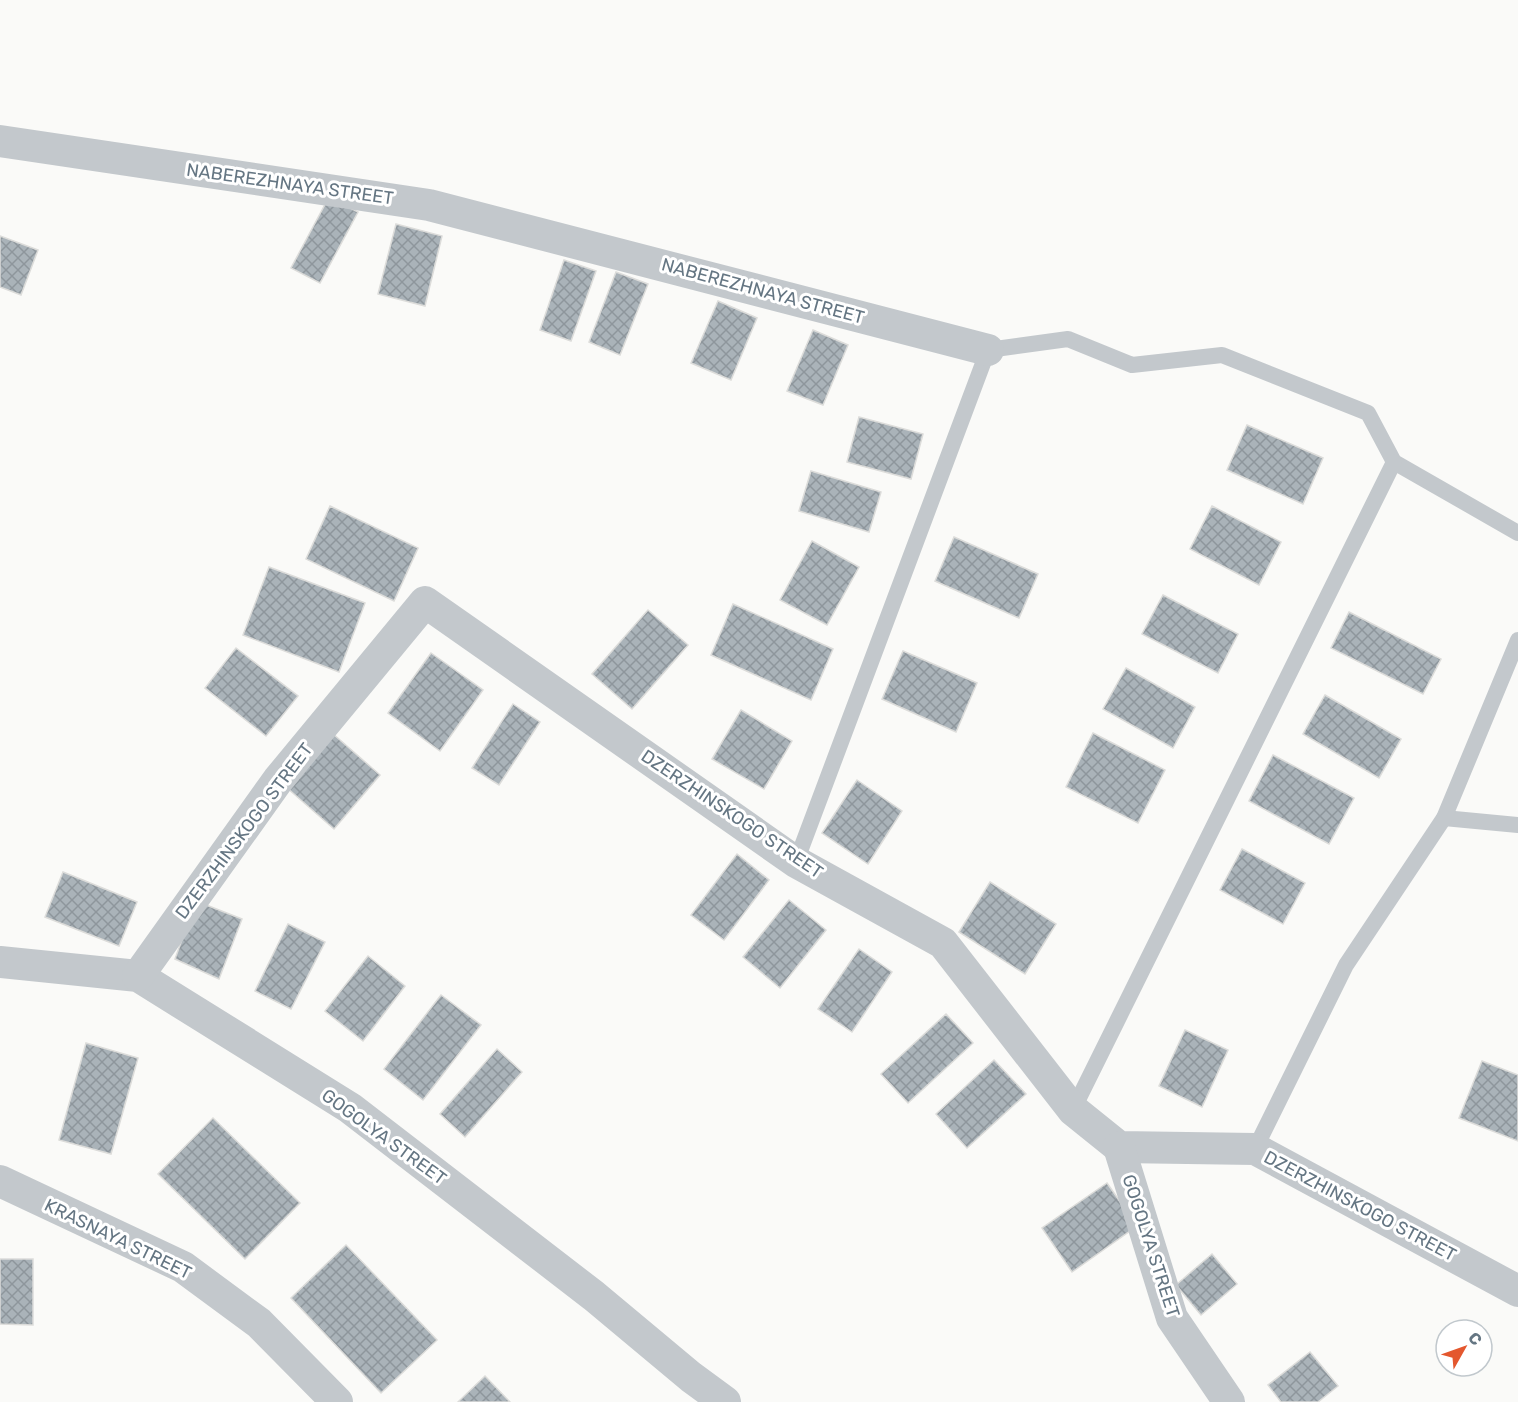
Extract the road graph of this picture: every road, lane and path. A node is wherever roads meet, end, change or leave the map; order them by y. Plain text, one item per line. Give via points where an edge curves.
1 (0, 141) edge
2 (988, 350) junction
3 (1394, 462) junction
4 (1518, 533) edge
5 (1518, 640) edge
6 (1444, 818) junction
7 (1518, 825) edge
8 (796, 862) junction
9 (0, 962) edge
10 (138, 976) junction
11 (1073, 1110) junction
12 (1119, 1147) junction
13 (1255, 1149) junction
14 (0, 1181) edge
15 (1518, 1291) edge
16 (337, 1402) edge
17 (725, 1402) edge
18 (1229, 1402) edge

1 - 2 street, NABEREZHNAYA STREET via 429,205
2 - 3 lane via 1068,339 1132,366 1222,355 1368,413
2 - 8 lane
3 - 4 lane
3 - 11 lane
5 - 6 lane
6 - 7 lane
6 - 13 lane via 1346,965
8 - 10 street, DZERZHINSKOGO STREET via 426,602 278,780
8 - 11 street, DZERZHINSKOGO STREET via 943,943
9 - 10 street, GOGOLYA STREET
10 - 17 street, GOGOLYA STREET via 350,1108
11 - 12 street, DZERZHINSKOGO STREET
12 - 13 street, DZERZHINSKOGO STREET
12 - 18 street, GOGOLYA STREET via 1172,1318
13 - 15 street, DZERZHINSKOGO STREET
14 - 16 street, KRASNAYA STREET via 183,1267 260,1323

